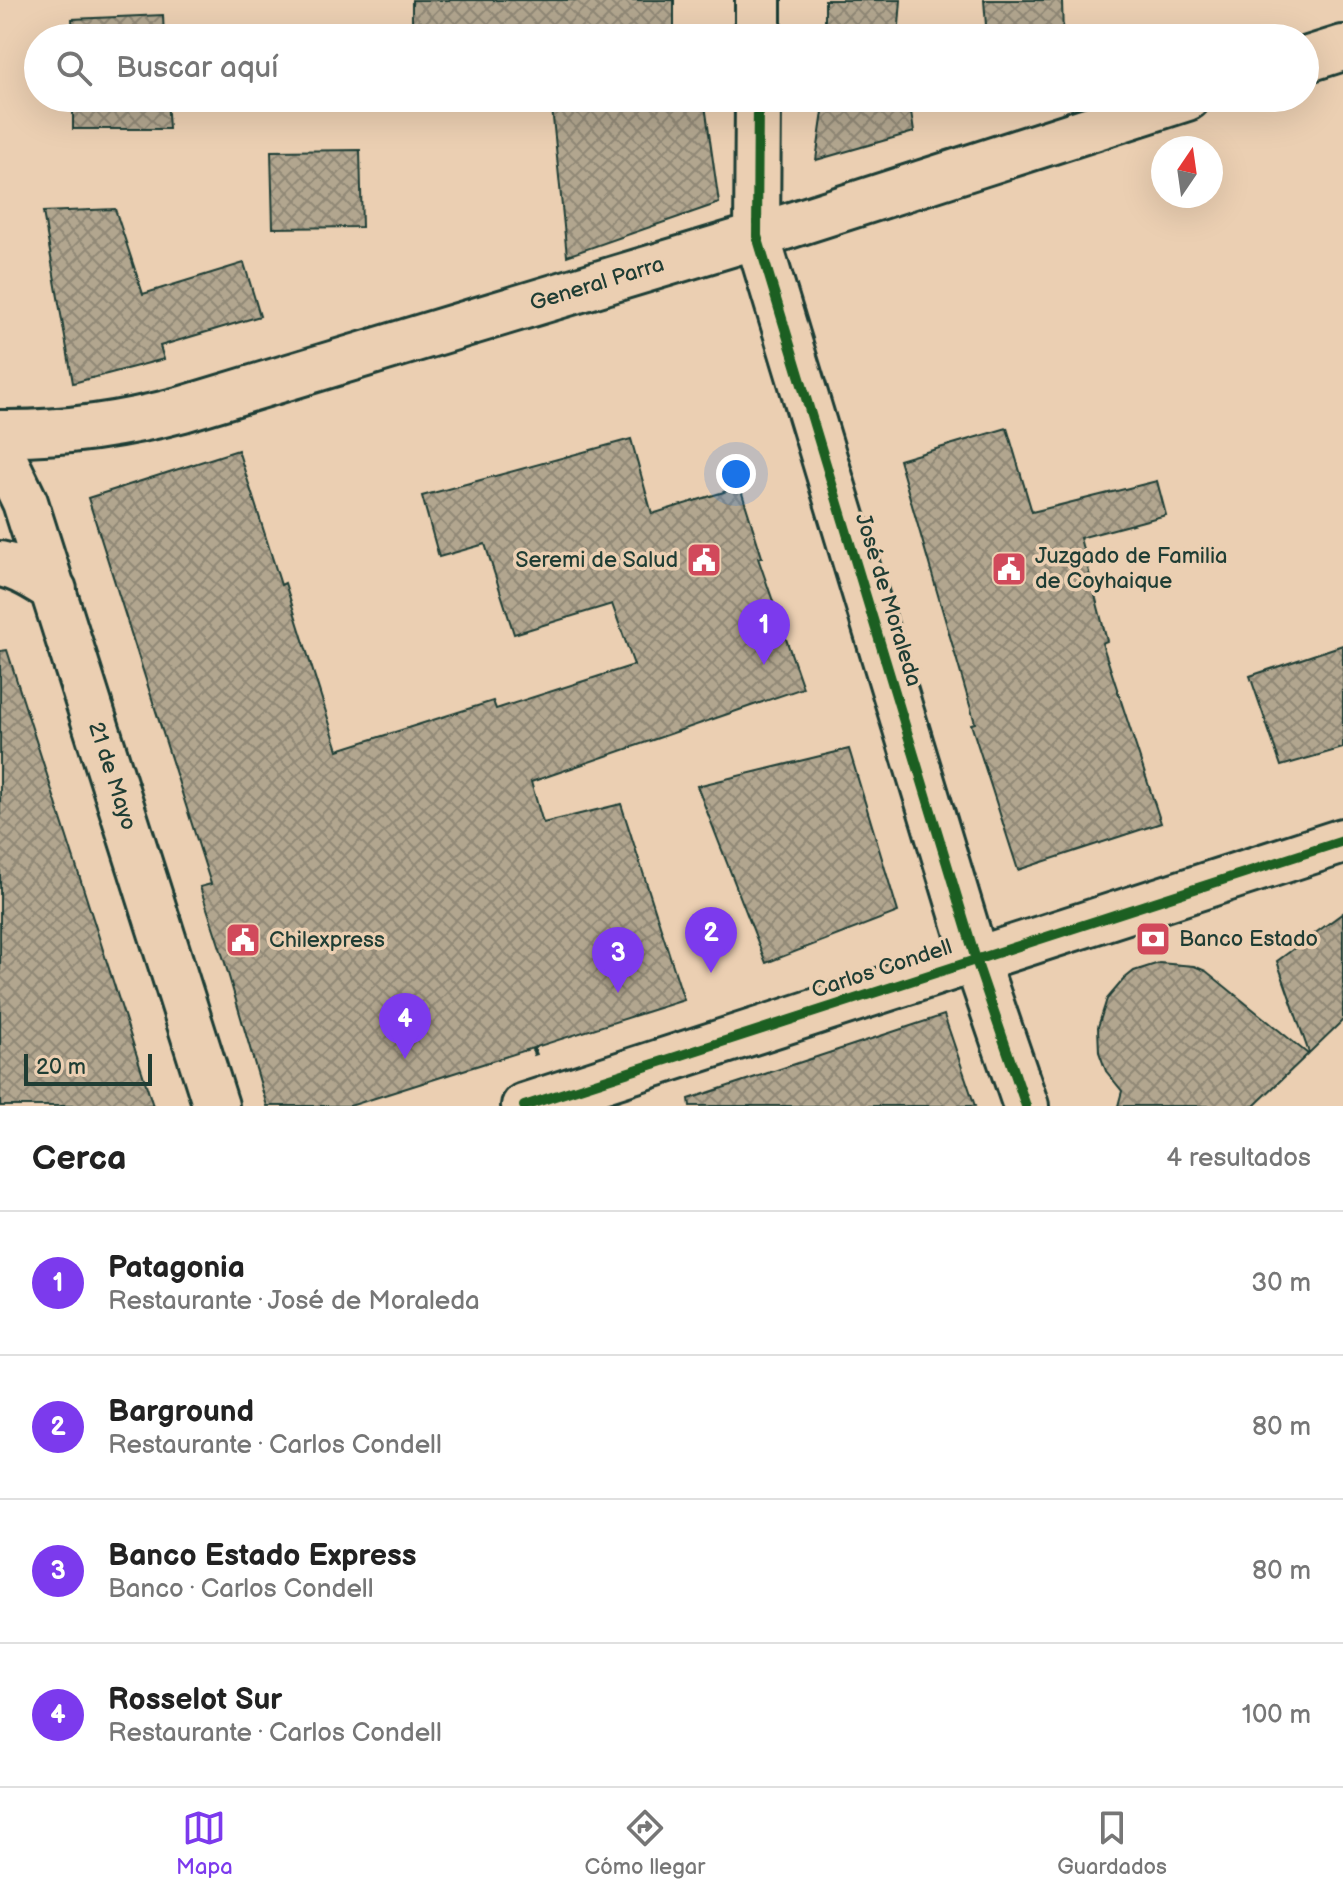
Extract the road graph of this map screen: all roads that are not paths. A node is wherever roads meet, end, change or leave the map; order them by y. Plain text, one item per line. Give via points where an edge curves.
1 (758, 0) edge
2 (758, 24) edge
3 (1343, 48) edge
4 (1319, 56) edge
5 (758, 112) edge
6 (1143, 112) edge
7 (757, 236) junction
8 (0, 433) edge
9 (0, 450) edge
10 (0, 564) edge
11 (54, 590) junction
12 (1343, 841) edge
13 (976, 960) junction
14 (216, 1106) edge
15 (524, 1106) edge
16 (1026, 1106) edge

1 - 2 street
3 - 4 street
5 - 7 street, José de Moraleda
6 - 7 street, General Parra
7 - 8 street, General Parra via 144,419 64,432
7 - 13 street, José de Moraleda
9 - 11 street, 21 de Mayo via 25,502
10 - 11 street
11 - 14 street, 21 de Mayo
12 - 13 street, Carlos Condell
13 - 15 street, Carlos Condell
13 - 16 street, José de Moraleda

